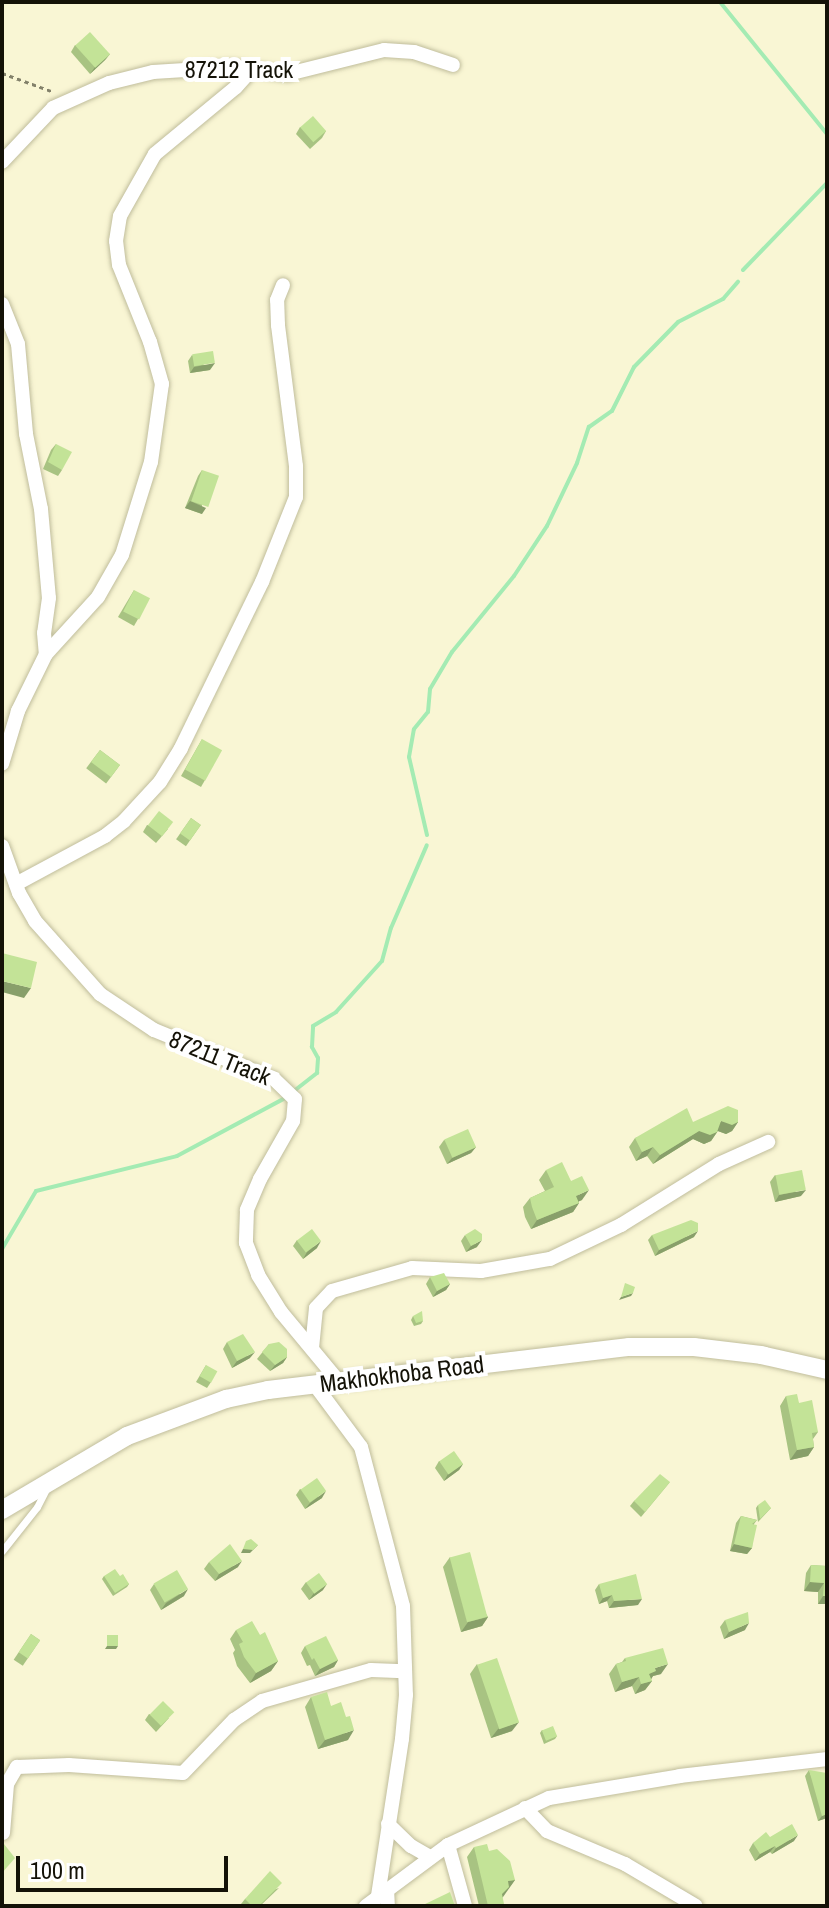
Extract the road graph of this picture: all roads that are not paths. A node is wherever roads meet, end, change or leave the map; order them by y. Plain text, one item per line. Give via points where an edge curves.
1 (453, 65) dead end
2 (252, 69) junction
3 (2, 162) edge
4 (283, 285) dead end
5 (2, 304) edge
6 (46, 654) junction
7 (2, 764) edge
8 (2, 846) edge
9 (16, 884) junction
10 (768, 1142) dead end
11 (312, 1348) junction
12 (827, 1370) edge
13 (340, 1383) junction
14 (315, 1385) junction
15 (51, 1480) junction
16 (2, 1510) edge
17 (2, 1551) edge
18 (404, 1671) junction
19 (827, 1759) edge
20 (525, 1808) junction
21 (388, 1824) junction
22 (3, 1833) edge
23 (448, 1845) junction
24 (430, 1857) junction
25 (380, 1899) edge
26 (465, 1906) edge
27 (696, 1906) edge

1 - 2 street, 87212 Track via 414,52 384,50 288,74
2 - 3 street, 87212 Track via 153,72 68,99
2 - 6 street via 155,154 120,216 119,265 162,384 151,462 122,555 98,597
4 - 9 street via 277,300 278,325 296,497 262,582 160,782 105,836
5 - 6 street via 18,344 26,434 47,551
6 - 7 street via 18,711
8 - 9 street, 87211 Track
9 - 11 street, 87211 Track via 35,921 62,954 129,1017 195,1050 274,1079 290,1094 293,1121 247,1210 246,1243 268,1293
10 - 11 street via 550,1259 481,1271 412,1268 341,1288 316,1308
11 - 13 street, 87211 Track
12 - 13 street, Makhokhoba Road via 694,1347 629,1347
13 - 14 street, Makhokhoba Road
14 - 15 street, Makhokhoba Road via 226,1399 180,1414 127,1436
14 - 18 street via 351,1430 364,1457 403,1606
15 - 16 street, Makhokhoba Road
15 - 17 lane
18 - 21 street via 398,1779
18 - 22 street via 371,1670 262,1701 234,1720 183,1773 17,1767 7,1784
19 - 20 street via 607,1786
20 - 23 street
20 - 27 street via 547,1831 625,1864
21 - 24 street
21 - 25 street
23 - 24 street
23 - 26 street
24 - 25 street

